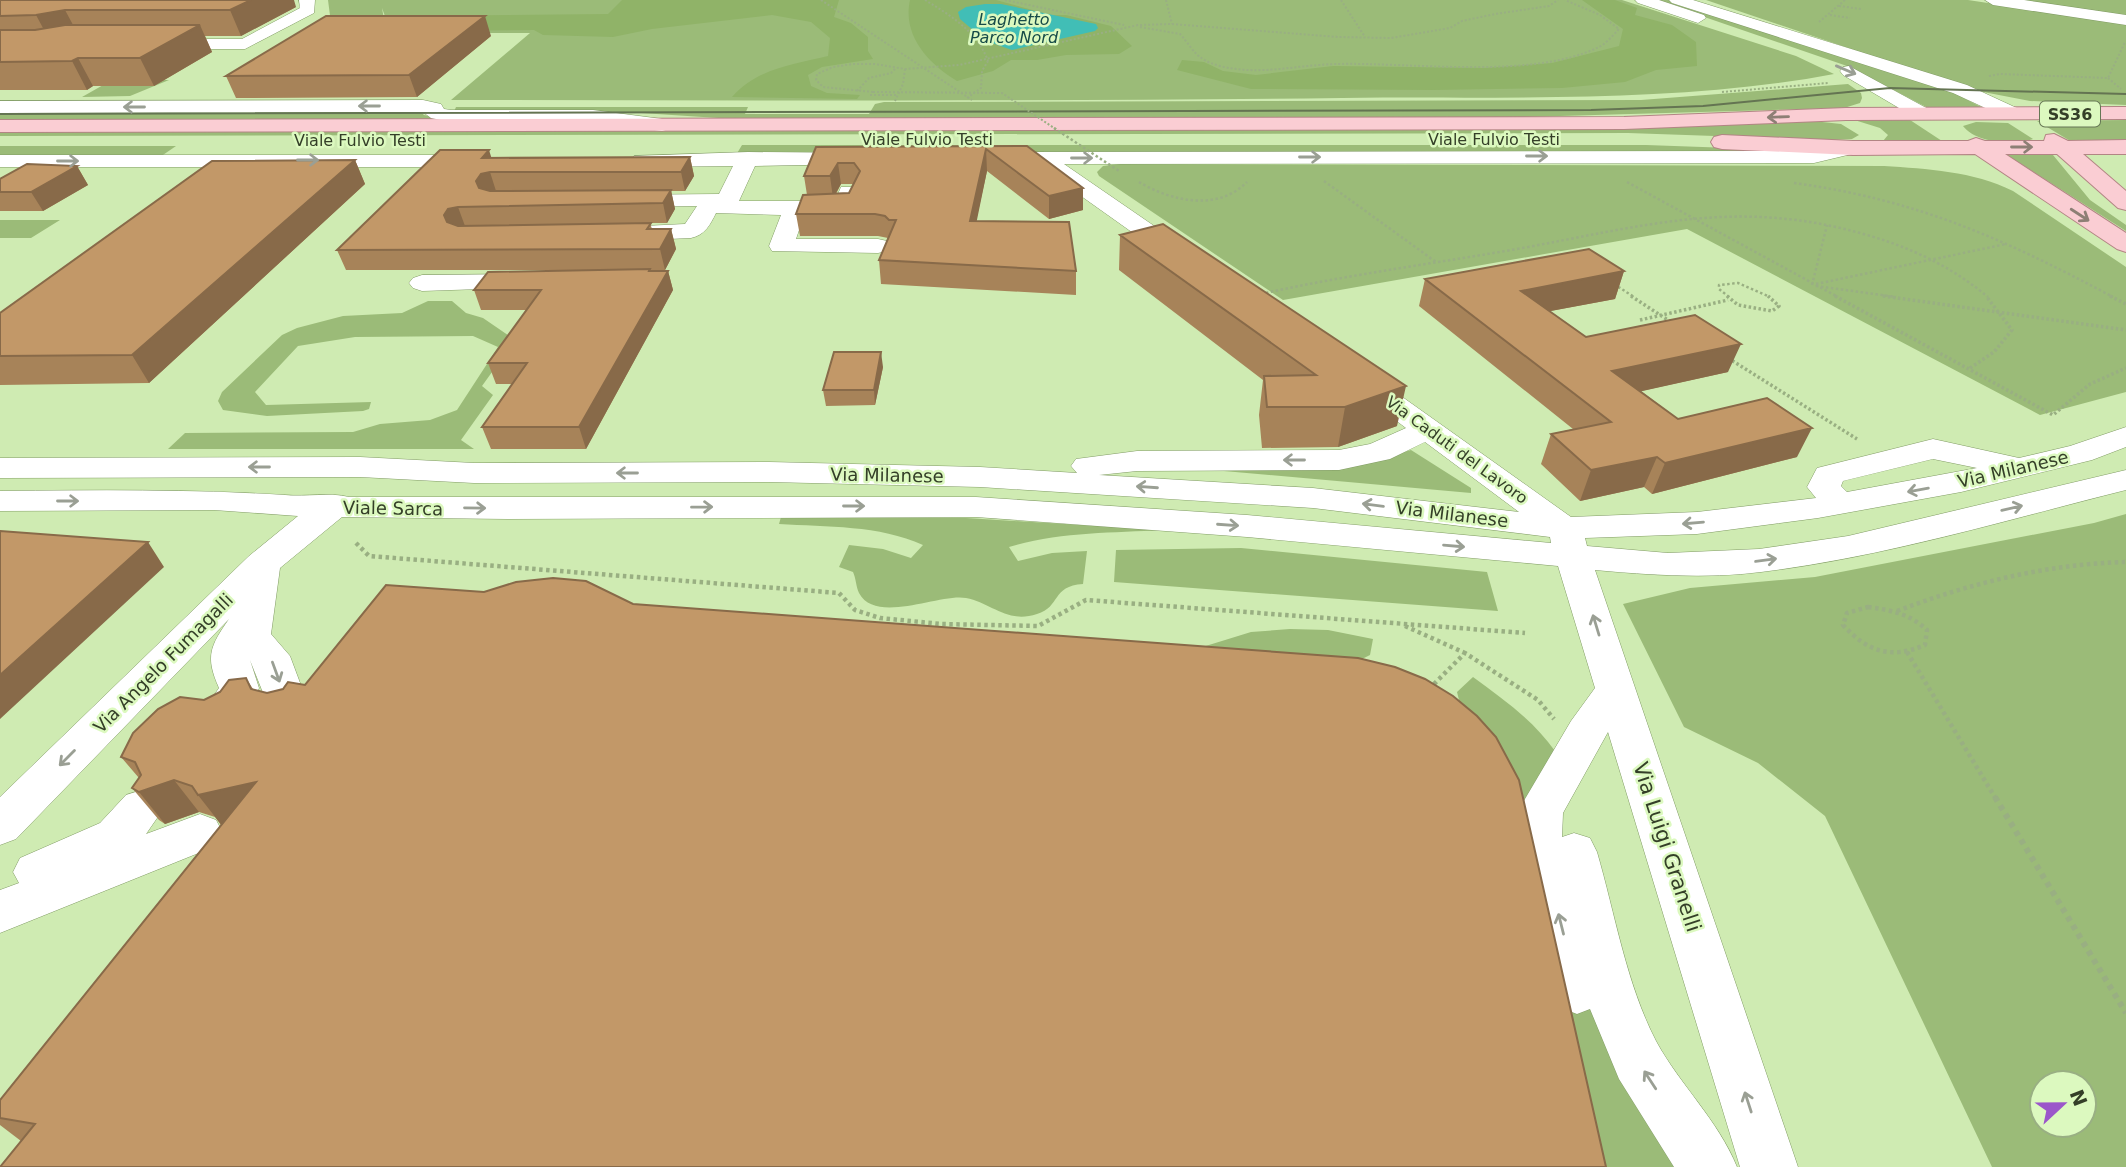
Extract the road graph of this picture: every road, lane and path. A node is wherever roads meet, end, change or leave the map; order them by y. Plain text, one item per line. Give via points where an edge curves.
1 (307, 0) edge
2 (821, 0) edge
3 (925, 0) edge
4 (1005, 0) edge
5 (1166, 0) edge
6 (1341, 0) edge
7 (1558, 0) edge
8 (1565, 0) edge
9 (1643, 0) edge
10 (1676, 0) edge
11 (1697, 0) edge
12 (1845, 0) edge
13 (1999, 1) edge
14 (1839, 6) junction
15 (1861, 9) dead end
16 (1985, 10) edge
17 (1829, 15) junction
18 (1850, 18) dead end
19 (1822, 20) dead end
20 (2126, 20) edge
21 (1172, 24) junction
22 (1125, 26) junction
23 (1365, 37) junction
24 (2126, 39) edge
25 (134, 44) edge
26 (1829, 49) junction
27 (988, 61) junction
28 (920, 67) junction
29 (896, 68) junction
30 (905, 69) junction
31 (2108, 78) junction
32 (1987, 82) dead end
33 (2118, 87) dead end
34 (1881, 88) junction
35 (1960, 89) junction
36 (229, 90) edge
37 (857, 91) junction
38 (871, 92) junction
39 (897, 95) junction
40 (967, 98) junction
41 (975, 102) dead end
42 (894, 103) dead end
43 (0, 107) edge
44 (202, 107) junction
45 (2126, 111) edge
46 (1846, 114) junction
47 (1923, 114) junction
48 (2014, 114) junction
49 (1810, 116) junction
50 (662, 125) junction
51 (0, 126) edge
52 (0, 141) edge
53 (1979, 147) junction
54 (2126, 147) edge
55 (1853, 148) junction
56 (2065, 148) junction
57 (650, 153) dead end
58 (739, 154) junction
59 (689, 155) junction
60 (886, 158) edge
61 (967, 158) edge
62 (1041, 158) junction
63 (2126, 159) edge
64 (240, 160) junction
65 (0, 161) edge
66 (432, 161) junction
67 (498, 161) edge
68 (624, 161) edge
69 (1121, 172) dead end
70 (1331, 177) dead end
71 (1134, 179) dead end
72 (1257, 179) dead end
73 (1625, 181) dead end
74 (1783, 182) dead end
75 (2034, 185) junction
76 (2126, 188) edge
77 (849, 192) edge
78 (798, 198) junction
79 (604, 200) edge
80 (2126, 203) edge
81 (1691, 218) junction
82 (1827, 224) junction
83 (603, 234) edge
84 (2008, 244) junction
85 (2126, 244) edge
86 (878, 246) dead end
87 (1935, 260) junction
88 (1436, 262) junction
89 (439, 264) edge
90 (1607, 280) edge
91 (557, 281) edge
92 (1812, 285) junction
93 (1244, 299) joint
94 (1729, 300) junction
95 (2126, 304) edge
96 (2004, 312) junction
97 (1660, 316) junction
98 (1640, 320) dead end
99 (1683, 330) edge
100 (2126, 330) edge
101 (1718, 351) edge
102 (1335, 362) edge
103 (1970, 368) junction
104 (2126, 368) edge
105 (1429, 429) junction
106 (2126, 436) edge
107 (1867, 445) dead end
108 (0, 468) edge
109 (474, 473) junction
110 (980, 477) junction
111 (2126, 480) edge
112 (0, 501) edge
113 (786, 506) joint
114 (333, 507) junction
115 (356, 543) dead end
116 (1569, 543) junction
117 (2126, 562) edge
118 (262, 564) junction
119 (255, 611) junction
120 (1897, 611) junction
121 (1399, 624) junction
122 (1525, 633) dead end
123 (1908, 652) junction
124 (1465, 653) junction
125 (1616, 690) junction
126 (1426, 693) edge
127 (288, 707) edge
128 (220, 717) edge
129 (1578, 745) junction
130 (142, 808) edge
131 (0, 826) edge
132 (200, 833) dead end
133 (1574, 852) dead end
134 (0, 888) edge
135 (0, 912) edge
136 (1577, 990) dead end
137 (2126, 1013) edge
138 (1708, 1167) edge
139 (1769, 1167) edge

1 - 25 street via 308,10 246,44
2 - 28 path
3 - 27 path via 965,28 987,53
4 - 22 path
5 - 21 path
6 - 23 path
7 - 23 path via 1549,6 1412,36
8 - 22 path via 1615,24 1619,29 1609,44 1588,53 1530,64 1337,64 1268,72 1210,63 1197,57 1180,34
9 -> 34 street via 1813,56
10 - 26 street
11 - 26 street via 1809,37
12 - 14 path
13 - 16 street
13 - 20 street
14 - 15 path
14 - 17 path
17 - 18 path
17 - 19 path
21 - 22 path
21 - 23 path
22 - 27 path
24 - 31 path
26 - 35 street
27 - 28 path
27 - 40 path via 981,88
28 - 30 path
28 - 40 path
29 - 30 path
29 - 37 path via 869,78
29 - 37 path via 852,64 817,74 820,86
30 - 39 path
31 - 32 path via 2000,74 1989,75
31 - 33 path
34 - 46 main road via 1874,99
34 - 47 street
35 - 45 main road via 2025,102
35 - 48 street
36 - 44 street
37 - 38 path
38 - 39 path via 869,95
38 - 69 path, bridge via 1002,93
39 - 42 path
40 - 41 path
44 -> 43 street, Viale Fulvio Testi
50 -> 44 street, Viale Fulvio Testi via 593,116 451,116 423,106
45 - 48 main road, Viale Fulvio Testi / SS36
46 - 47 main road, Viale Fulvio Testi
46 - 49 main road, Viale Fulvio Testi
47 - 48 main road, Viale Fulvio Testi
47 - 53 main road, Viale Fulvio Testi
48 - 56 main road
49 -> 50 main road, Viale Fulvio Testi via 1624,123
49 - 55 main road via 1849,123 1868,133 1870,140
50 - 51 main road, Viale Fulvio Testi
52 - 55 main road, Viale Fulvio Testi via 1493,138
53 - 55 main road, Viale Fulvio Testi
53 -> 56 main road, Viale Fulvio Testi
53 - 75 main road
54 - 56 main road, Viale Fulvio Testi / SS36
62 -> 55 street, Viale Fulvio Testi via 1814,157
55 - 75 main road via 1984,170
56 - 80 main road
57 - 59 street
58 - 59 street, Viale Fulvio Testi
58 - 60 street, Viale Fulvio Testi
58 - 78 street via 724,208 765,209
59 - 68 street, Viale Fulvio Testi
61 - 62 street, Viale Fulvio Testi
62 - 93 street
63 - 76 main road via 2114,165 2113,175
65 -> 64 street, Viale Fulvio Testi
64 -> 66 street, Viale Fulvio Testi
64 - 66 street, Viale Fulvio Testi via 215,177 418,175
66 - 67 street, Viale Fulvio Testi
70 - 88 path via 1318,177
71 - 72 path via 1169,197 1198,199 1229,195
73 - 81 path
74 - 84 path via 1876,199
75 -> 85 main road
77 - 78 street via 844,208
78 - 86 street via 781,246
79 - 83 street via 712,199 691,231
81 - 82 path via 1770,216
81 - 88 path
81 - 92 path
82 - 87 path via 1886,239
82 - 92 path
84 - 87 path
84 - 95 path
87 - 92 path
87 - 96 path via 1962,274
88 - 93 path
89 - 91 street via 422,282
90 - 97 path
92 - 96 path
92 - 103 path
94 - 94 path via 1757,310 1772,311 1779,306 1754,287 1719,285
94 - 97 path
96 - 100 path
96 - 103 path via 2012,330 1998,350
97 - 98 path
97 - 99 path
101 - 107 path
102 - 105 street, Via Caduti del Lavoro
103 - 104 path via 2053,415 2090,384
105 -> 110 street via 1379,452 1339,460 1138,461
105 - 116 street, Via Caduti del Lavoro
106 -> 116 street, Via Milanese via 2081,453 1961,482
109 -> 108 street via 359,467
110 -> 109 street, Via Milanese
109 - 114 street, Via Angelo Fumagalli via 382,484
116 -> 110 street, Via Milanese via 1313,498
116 -> 111 street, Via Milanese via 1668,565 1759,561 1848,547
112 -> 114 street, Viale Sarca via 214,500
114 -> 113 street, Viale Sarca
113 -> 116 street, Via Milanese via 929,505
114 - 118 street, Via Angelo Fumagalli
115 - 121 path via 369,556 839,593 855,610 880,618 941,624 1038,626 1086,600
125 -> 116 street, Via Luigi Granelli
117 - 120 path via 2096,562 2002,579
118 - 119 street
118 -> 131 street, Via Angelo Fumagalli
119 -> 127 street via 254,638 270,656
119 - 128 street via 228,653 229,669 239,688
120 - 123 path via 1917,619 1927,630 1925,645
120 - 123 path via 1868,607 1847,613 1843,625 1864,645
121 - 122 path
121 - 124 path
123 - 137 path
124 - 126 path
124 - 129 path via 1538,700
125 - 129 street
139 -> 125 street, Via Luigi Granelli
136 -> 129 street via 1539,835 1541,812
130 - 134 street via 116,836
132 - 135 street
138 -> 133 street via 1638,1061 1614,1002

